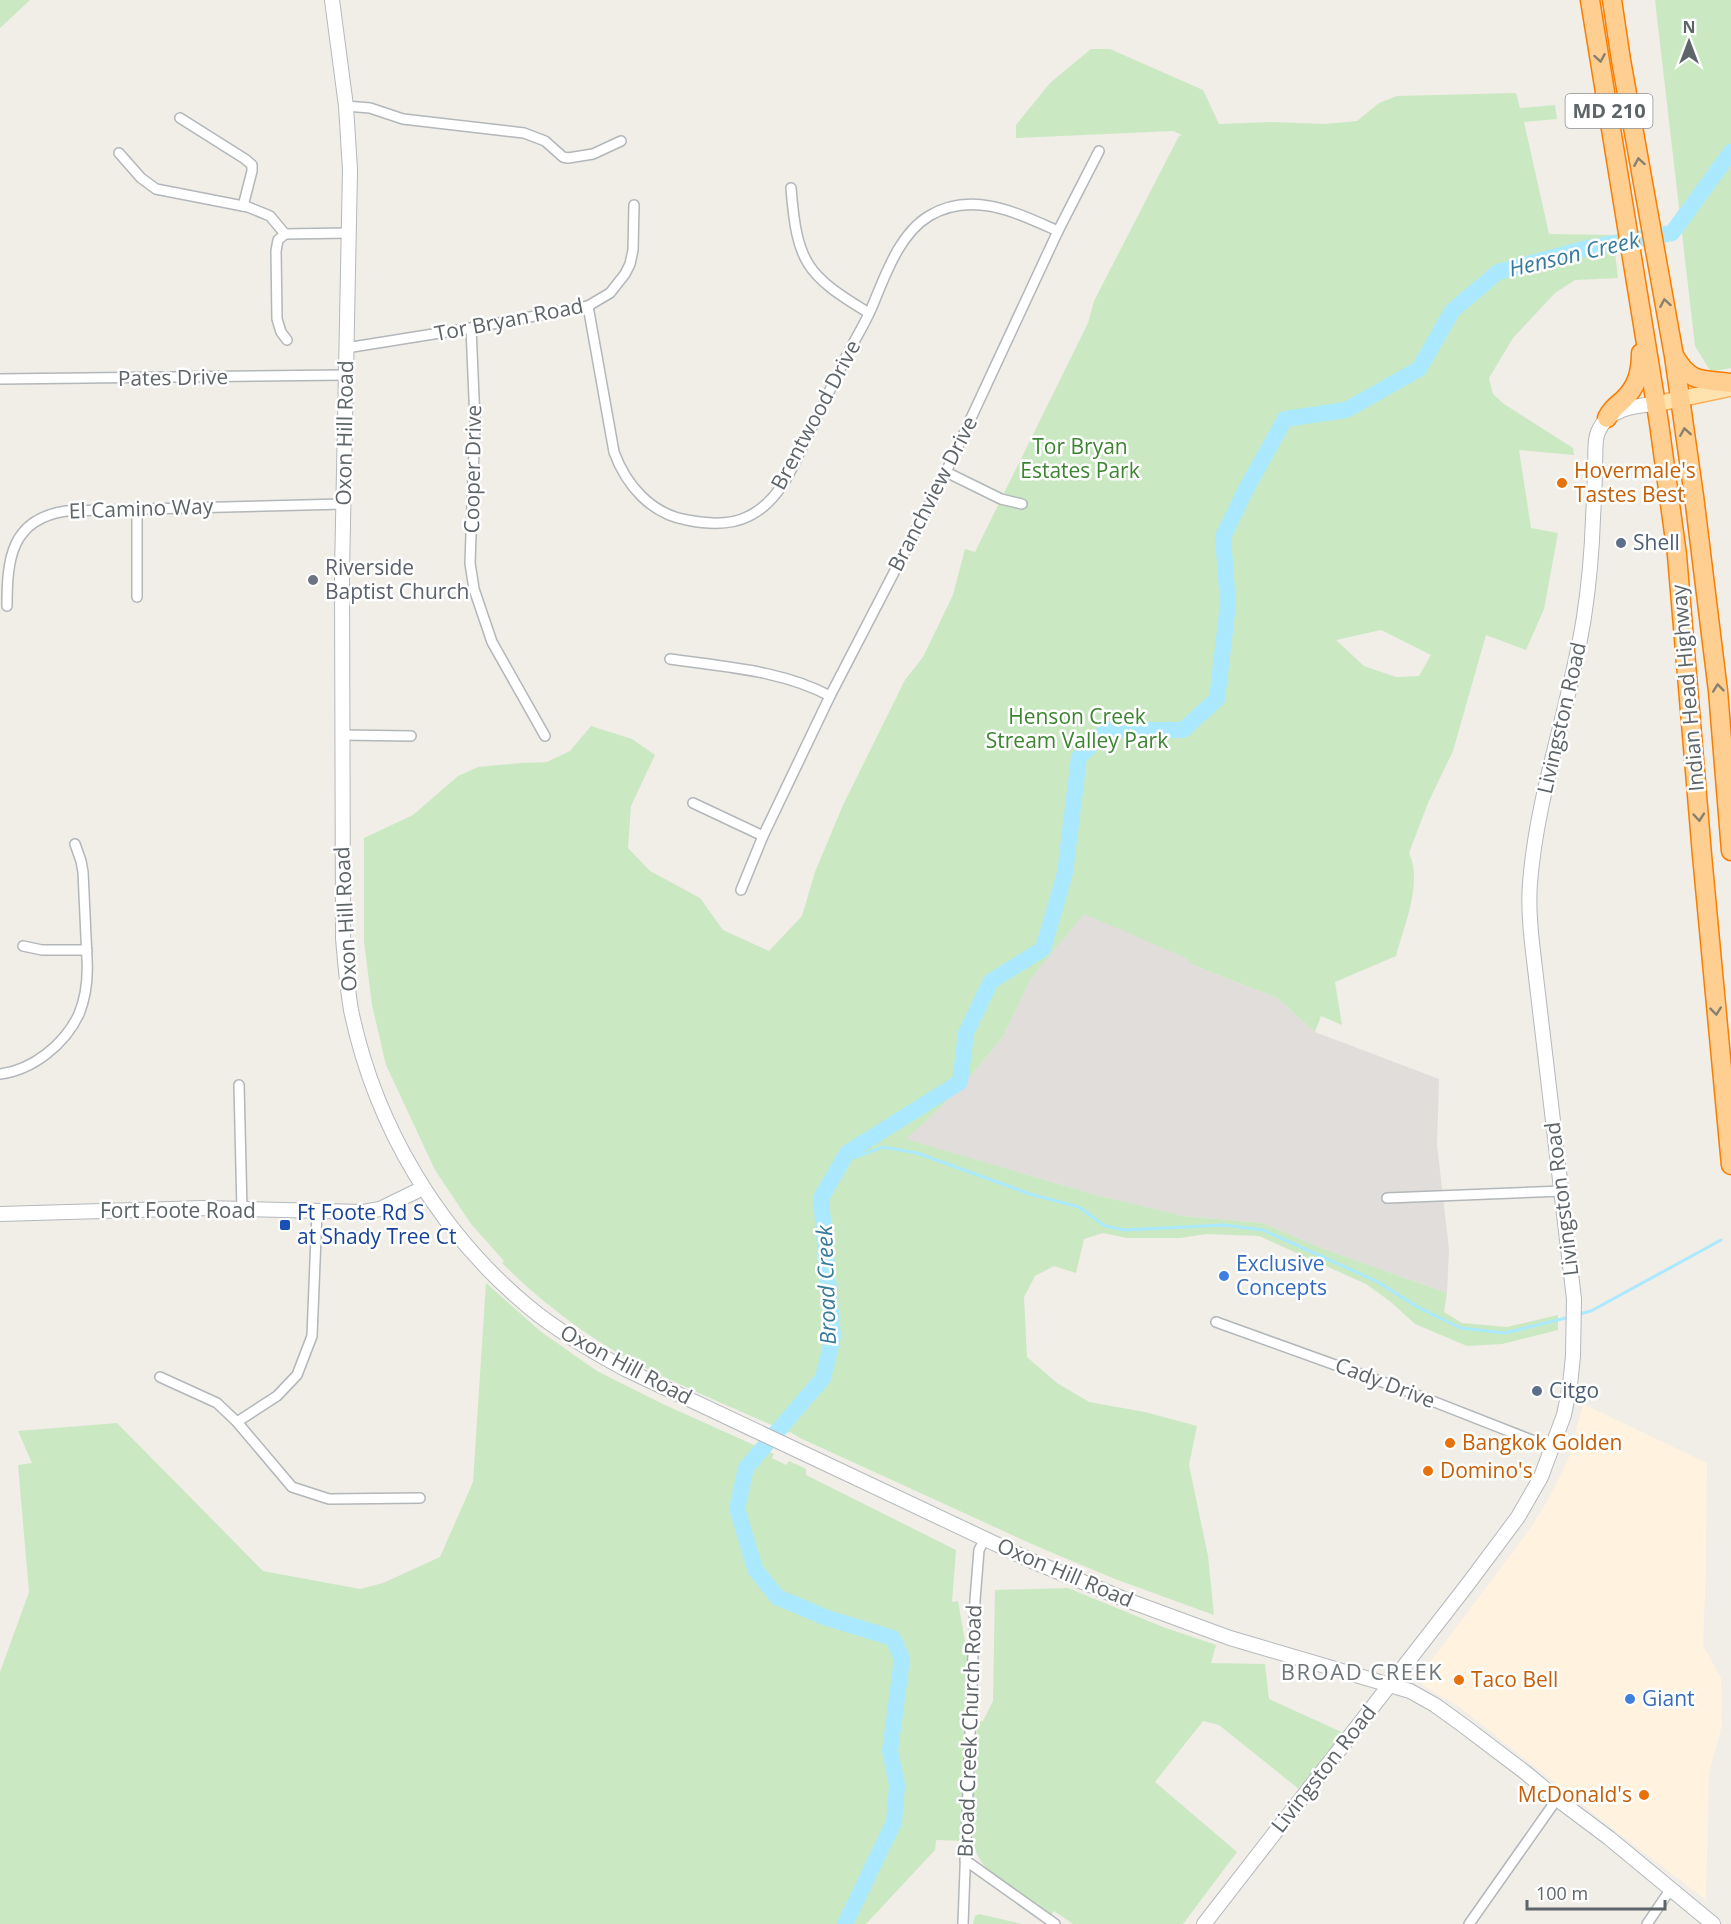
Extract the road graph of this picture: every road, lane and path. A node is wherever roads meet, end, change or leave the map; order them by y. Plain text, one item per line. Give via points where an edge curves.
1 (332, 0) edge
2 (1590, 0) edge
3 (1612, 0) edge
4 (1618, 0) edge
5 (1616, 23) junction
6 (346, 106) junction
7 (180, 118) dead end
8 (621, 141) dead end
9 (1099, 151) dead end
10 (119, 153) dead end
11 (791, 188) dead end
12 (634, 205) dead end
13 (243, 206) junction
14 (1058, 231) junction
15 (349, 233) junction
16 (285, 234) junction
17 (588, 306) junction
18 (869, 313) junction
19 (1642, 315) junction
20 (471, 328) junction
21 (287, 340) dead end
22 (346, 348) junction
23 (1674, 356) junction
24 (345, 375) junction
25 (0, 379) edge
26 (1731, 383) edge
27 (1731, 388) edge
28 (1680, 399) junction
29 (1656, 404) junction
30 (1607, 418) junction
31 (946, 472) junction
32 (343, 504) junction
33 (1022, 504) dead end
34 (137, 510) junction
35 (137, 597) dead end
36 (7, 606) dead end
37 (670, 659) dead end
38 (830, 696) junction
39 (342, 735) junction
40 (411, 736) dead end
41 (545, 736) dead end
42 (693, 803) dead end
43 (763, 836) junction
44 (75, 844) dead end
45 (1731, 851) edge
46 (741, 890) dead end
47 (23, 946) dead end
48 (87, 950) junction
49 (0, 1074) edge
50 (239, 1085) dead end
51 (1731, 1165) edge
52 (423, 1188) junction
53 (1562, 1191) junction
54 (1387, 1198) dead end
55 (242, 1210) junction
56 (317, 1212) junction
57 (0, 1214) edge
58 (1216, 1322) dead end
59 (160, 1377) dead end
60 (237, 1422) junction
61 (1552, 1448) junction
62 (420, 1498) dead end
63 (985, 1539) junction
64 (1390, 1684) junction
65 (1557, 1799) junction
66 (965, 1860) junction
67 (1670, 1890) junction
68 (963, 1924) edge
69 (1055, 1924) edge
70 (1204, 1924) edge
71 (1469, 1924) edge
72 (1647, 1924) edge
73 (1713, 1924) edge

1 - 6 main road, Oxon Hill Road
2 -> 19 highway, Indian Head Highway / MD 210
3 - 5 highway, Indian Head Highway / MD 210
4 - 5 highway
23 -> 5 highway, Indian Head Highway / MD 210
6 - 8 street via 370,108 403,119 524,133 545,141 568,158 593,154
6 - 15 main road, Oxon Hill Road
7 - 13 street via 252,165
9 - 14 street, Branchview Drive
10 - 13 street via 156,189
11 - 18 street via 798,240 811,271 833,291
12 - 17 street, Tor Bryan Road via 630,264 610,293
13 - 16 street via 270,216
14 - 18 street, Brentwood Drive via 987,205 969,204 938,211 905,239
14 - 31 street, Branchview Drive
15 - 16 street
15 - 22 main road, Oxon Hill Road
16 - 21 street via 278,240 276,251 277,319
17 - 18 street, Brentwood Drive via 610,435 620,468 642,497 663,512 681,519 718,523 750,516 775,495
17 - 20 street, Tor Bryan Road
19 - 29 highway, Indian Head Highway / MD 210
19 - 30 highway via 1639,377
20 - 22 street, Tor Bryan Road
20 - 41 street, Cooper Drive via 475,430 470,563 474,589 492,642
22 - 24 main road, Oxon Hill Road
23 - 26 highway via 1683,371 1694,378
23 - 28 highway, Indian Head Highway / MD 210
24 - 25 street, Pates Drive
24 - 32 main road, Oxon Hill Road
27 - 28 main road
28 - 29 main road
45 -> 28 highway, Indian Head Highway / MD 210 via 1718,691
29 - 30 main road via 1636,405
29 -> 51 highway, Indian Head Highway / MD 210 via 1677,555
30 - 53 main road, Livingston Road via 1595,448 1584,616 1536,832 1530,886 1531,935
31 - 33 street via 1001,499
31 - 38 street, Branchview Drive
32 - 34 street, El Camino Way
32 - 39 main road, Oxon Hill Road
34 - 35 street
34 - 36 street, El Camino Way via 66,511 34,521 17,541 8,575
37 - 38 street via 787,678
38 - 43 street, Branchview Drive
39 - 40 street
39 - 52 main road, Oxon Hill Road via 341,905 348,989 362,1054 375,1091
42 - 43 street
43 - 46 street, Branchview Drive
44 - 48 street via 83,872
47 - 48 street
48 - 49 street via 88,973 82,1004 70,1028 58,1044 35,1062
50 - 55 street
52 - 56 main road, Fort Foote Road via 380,1209
52 - 63 main road, Oxon Hill Road via 505,1286 592,1351
53 - 54 street
53 - 61 main road, Livingston Road via 1574,1333 1570,1385
55 - 56 main road, Fort Foote Road
55 - 57 main road, Fort Foote Road
56 - 60 street via 312,1336 297,1375 277,1396
58 - 61 street, Cady Drive
59 - 60 street via 217,1403
60 - 62 street via 292,1487 329,1498
61 - 64 main road, Livingston Road via 1541,1477 1518,1516
63 - 64 main road, Oxon Hill Road via 1124,1599 1230,1638
63 - 66 street, Broad Creek Church Road via 979,1550 975,1600
64 - 65 main road, Oxon Hill Road via 1435,1705
64 - 70 main road, Livingston Road
65 - 67 main road, Oxon Hill Road
65 - 71 street
66 - 68 street, Broad Creek Church Road
66 - 69 street
67 - 72 street
67 - 73 main road, Oxon Hill Road

